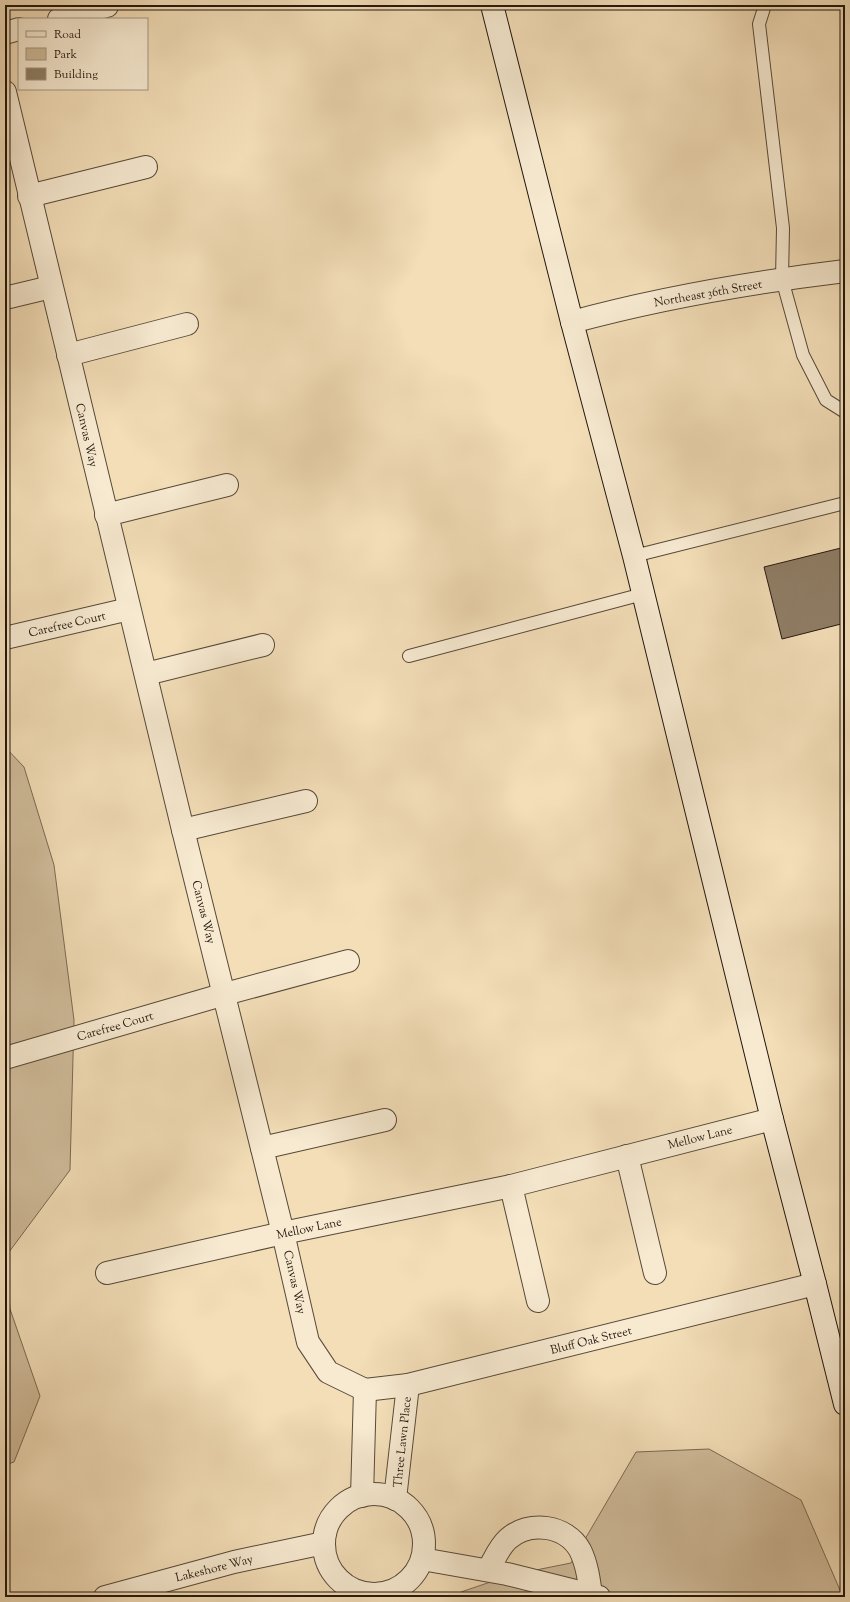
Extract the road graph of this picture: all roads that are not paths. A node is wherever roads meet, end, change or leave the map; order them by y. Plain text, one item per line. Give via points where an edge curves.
1 (492, 5) edge
2 (765, 5) edge
3 (108, 6) dead end
4 (63, 18) edge
5 (18, 29) edge
6 (5, 33) edge
7 (5, 92) edge
8 (146, 167) dead end
9 (29, 196) junction
10 (845, 271) edge
11 (782, 280) junction
12 (51, 287) junction
13 (5, 298) edge
14 (572, 322) junction
15 (187, 324) dead end
16 (68, 355) junction
17 (845, 412) edge
18 (227, 485) dead end
19 (845, 503) edge
20 (106, 515) junction
21 (634, 556) junction
22 (643, 594) junction
23 (129, 609) junction
24 (5, 638) edge
25 (263, 645) dead end
26 (409, 656) dead end
27 (146, 674) junction
28 (306, 801) dead end
29 (183, 830) junction
30 (348, 961) dead end
31 (225, 994) junction
32 (5, 1058) edge
33 (772, 1119) junction
34 (385, 1120) dead end
35 (262, 1148) junction
36 (627, 1156) junction
37 (511, 1186) junction
38 (283, 1233) junction
39 (108, 1273) dead end
40 (655, 1273) dead end
41 (816, 1284) junction
42 (538, 1301) dead end
43 (408, 1385) junction
44 (365, 1390) junction
45 (845, 1404) edge
46 (362, 1496) junction
47 (395, 1499) junction
48 (324, 1543) junction
49 (422, 1559) junction
50 (488, 1570) junction
51 (370, 1596) edge
52 (595, 1596) edge
53 (105, 1597) edge

1 - 14 street
2 - 11 lane via 758,24 783,228
3 - 4 street
5 - 6 street
7 - 9 street, Canvas Way
8 - 9 street
9 - 12 street, Canvas Way
10 - 11 street, Northeast 36th Street
11 - 14 street, Northeast 36th Street via 627,307
11 - 17 lane via 803,355 826,400
12 - 13 street
12 - 16 street, Canvas Way
14 - 21 street
15 - 16 street
16 - 20 street, Canvas Way
18 - 20 street
19 - 21 lane
20 - 23 street, Canvas Way
21 - 22 street
22 - 26 lane
22 - 33 street
23 - 24 street, Carefree Court
23 - 27 street, Canvas Way
25 - 27 street
27 - 29 street, Canvas Way
28 - 29 street
29 - 31 street, Canvas Way
30 - 31 street
31 - 32 street, Carefree Court
31 - 35 street, Canvas Way
33 - 36 street, Mellow Lane
33 - 41 street
34 - 35 street
35 - 38 street, Canvas Way
36 - 37 street, Mellow Lane
36 - 40 street
37 - 38 street, Mellow Lane
37 - 42 street
38 - 39 street, Mellow Lane
38 - 44 street, Canvas Way via 308,1342 328,1372
41 - 43 street, Bluff Oak Street
41 - 45 street
43 - 44 street, Bluff Oak Street
43 - 47 street, Three Lawn Place
44 - 46 street
46 - 47 street via 380,1494
46 - 48 street via 347,1502 335,1512
47 - 49 street via 417,1518 424,1545
48 - 51 street via 326,1558 342,1583
48 - 53 street, Lakeshore Way via 234,1562
49 - 50 street
49 - 51 street via 414,1574 402,1586 387,1593
50 - 52 street
50 - 52 street via 499,1549 508,1539 520,1531 549,1528 562,1532 574,1540 581,1551

